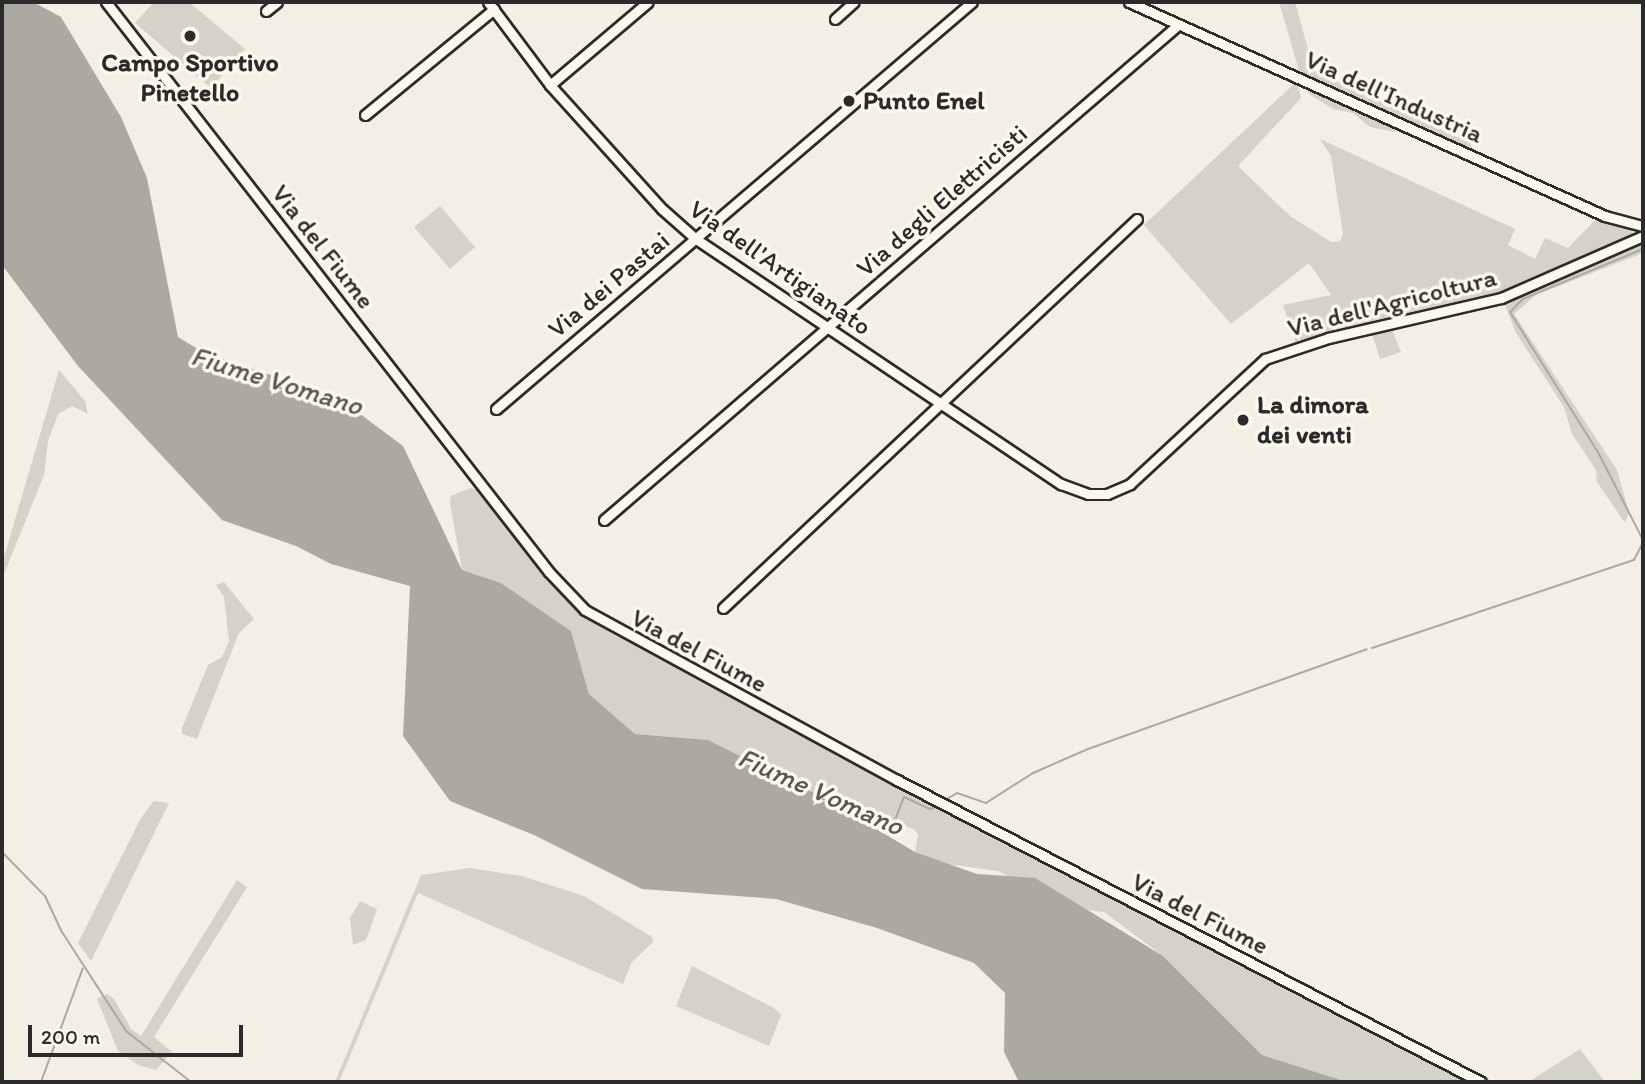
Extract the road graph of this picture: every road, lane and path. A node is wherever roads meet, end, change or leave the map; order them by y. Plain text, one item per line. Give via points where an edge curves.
1 (106, 2) edge
2 (277, 2) edge
3 (648, 2) edge
4 (854, 2) edge
5 (972, 2) edge
6 (1129, 2) edge
7 (491, 5) edge
8 (266, 11) dead end
9 (835, 19) dead end
10 (1179, 24) junction
11 (550, 85) junction
12 (365, 115) dead end
13 (1137, 219) dead end
14 (1643, 226) edge
15 (1643, 236) edge
16 (696, 239) junction
17 (828, 328) junction
18 (943, 405) junction
19 (496, 409) dead end
20 (1107, 494) joint
21 (604, 520) dead end
22 (723, 608) dead end
23 (1481, 1082) edge

1 - 23 street, Via del Fiume via 549,572 585,610 876,769
2 - 8 street
3 - 11 street
4 - 9 street
5 - 16 street, Via dei Pastai
6 - 10 street, Via dell'Industria
7 - 11 street, Via dell'Artigianato
7 - 12 street
10 - 14 street, Via dell'Industria via 1605,216
10 - 17 street, Via degli Elettricisti
11 - 16 street, Via dell'Artigianato via 662,209
13 - 18 street
15 - 20 street, Via dell'Agricoltura via 1501,298 1328,338 1265,359 1130,484
16 - 17 street, Via dell'Artigianato
16 - 19 street, Via dei Pastai
17 - 18 street, Via dell'Artigianato
17 - 21 street, Via degli Elettricisti
18 - 20 street, Via dell'Artigianato via 1061,484 1088,494
18 - 22 street

